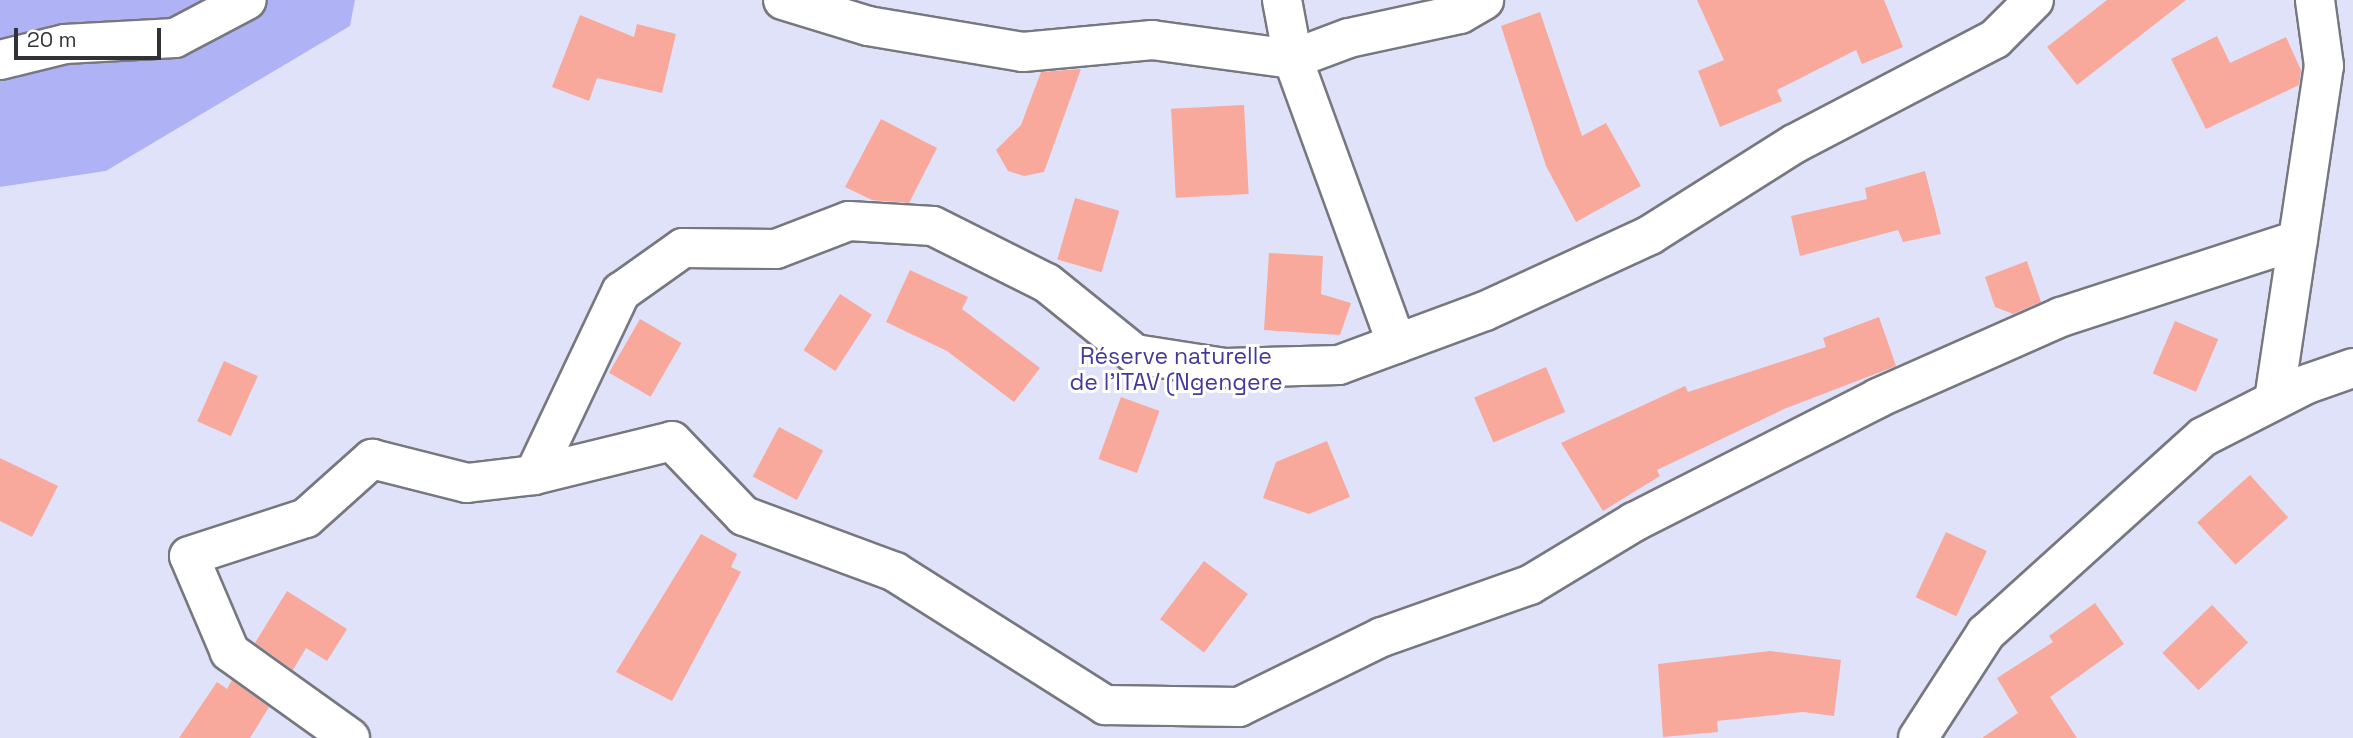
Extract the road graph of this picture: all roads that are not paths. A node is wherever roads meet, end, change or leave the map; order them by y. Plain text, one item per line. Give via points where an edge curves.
1 (247, 0) edge
2 (783, 0) edge
3 (1282, 0) edge
4 (1484, 0) edge
5 (2034, 0) edge
6 (2315, 0) edge
7 (0, 60) edge
8 (1293, 60) junction
9 (2298, 240) junction
10 (1396, 344) junction
11 (2353, 368) edge
12 (2274, 400) junction
13 (534, 475) junction
14 (350, 738) edge
15 (1918, 738) edge

1 - 7 street via 175,38 65,44
2 - 8 street via 868,26 1023,52 1152,40
3 - 8 street
4 - 8 street via 1460,14 1349,38
5 - 10 street via 1995,39 1794,145 1650,235 1485,311
6 - 9 street via 2324,66
8 - 10 street
9 - 12 street
9 - 13 street via 2061,317 1890,392 1633,522 1530,585 1382,637 1239,707 1105,705 895,572 744,516 672,441
10 - 13 street via 1339,365 1225,368 1135,354 1047,282 933,226 849,221 776,249 683,248 621,292
11 - 12 street
12 - 15 street via 2203,437 1986,633
13 - 14 street via 467,483 372,459 306,518 190,556 230,652

